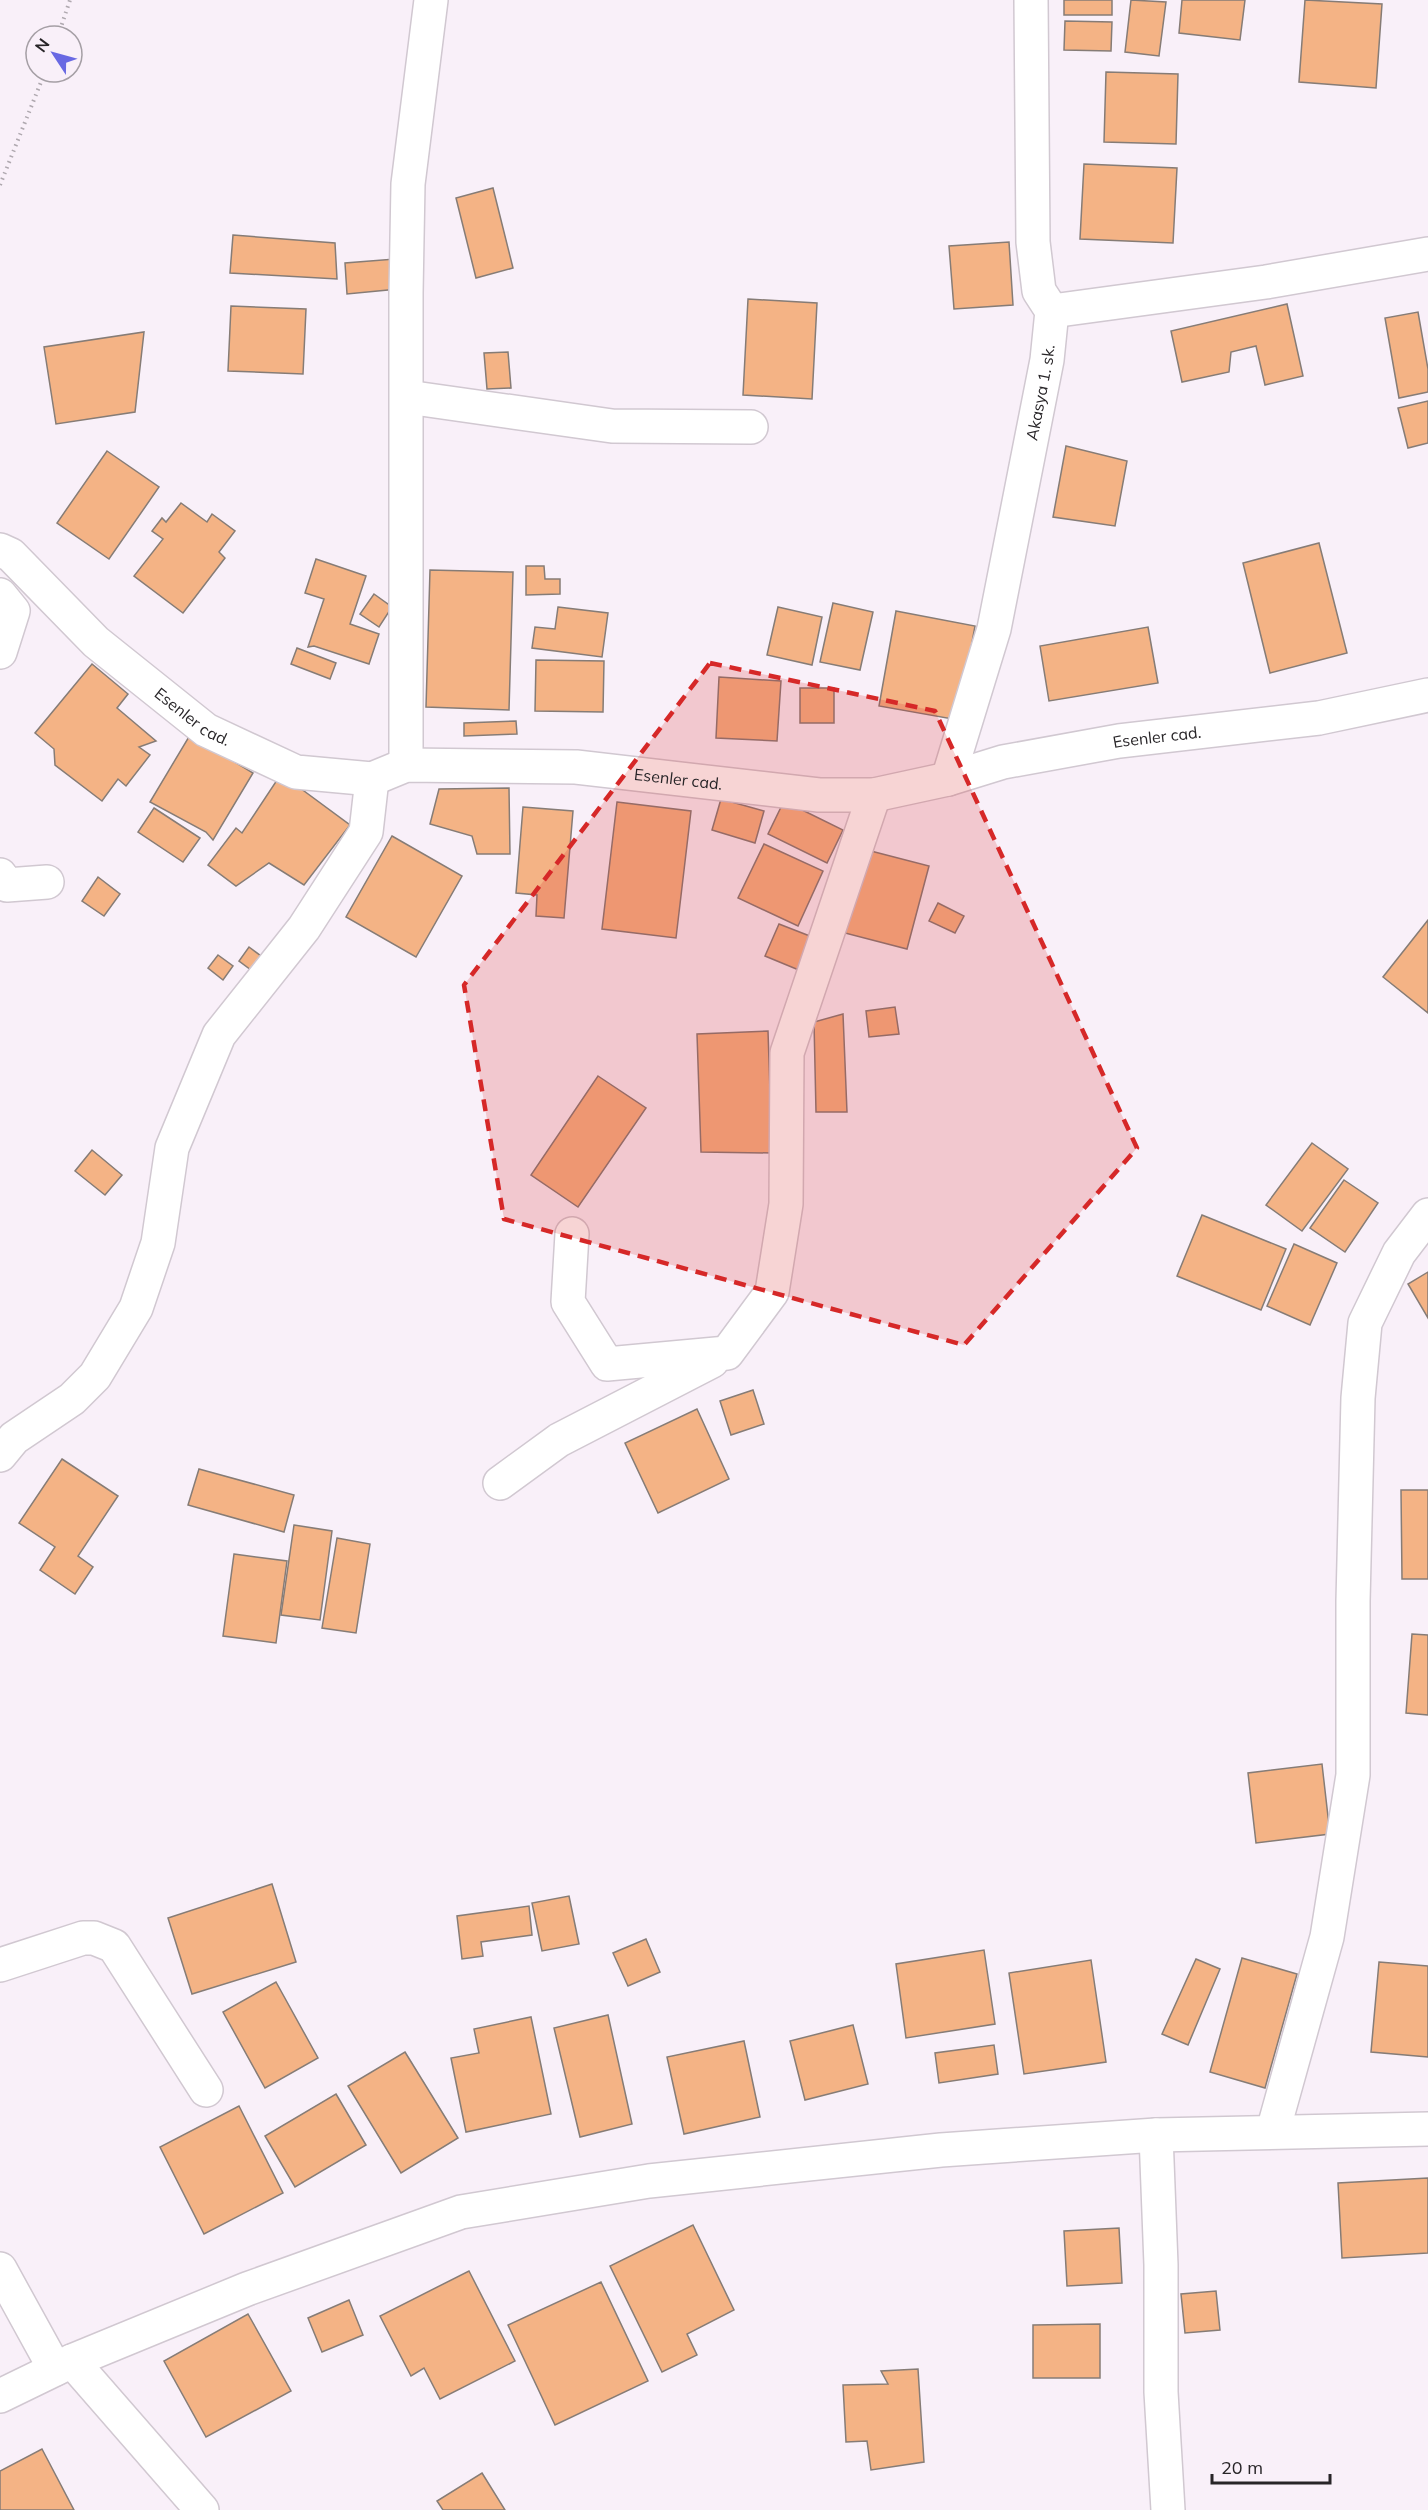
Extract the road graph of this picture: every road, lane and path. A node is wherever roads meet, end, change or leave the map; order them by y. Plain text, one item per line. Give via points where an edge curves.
1 (70, 0) edge
2 (431, 0) edge
3 (1030, 0) edge
4 (62, 24) edge
5 (40, 84) edge
6 (0, 185) edge
7 (1428, 254) edge
8 (1052, 311) junction
9 (407, 397) junction
10 (751, 427) dead end
11 (0, 550) edge
12 (0, 595) edge
13 (0, 652) edge
14 (1428, 695) edge
15 (406, 765) junction
16 (372, 779) junction
17 (948, 780) junction
18 (874, 795) junction
19 (0, 875) edge
20 (47, 882) dead end
21 (1428, 1215) edge
22 (572, 1234) dead end
23 (727, 1353) junction
24 (0, 1455) edge
25 (500, 1483) dead end
26 (0, 1965) edge
27 (206, 2090) dead end
28 (1428, 2129) edge
29 (1273, 2131) junction
30 (1156, 2135) junction
31 (0, 2269) edge
32 (63, 2365) junction
33 (0, 2396) edge
34 (202, 2510) edge
35 (1168, 2510) edge

1 - 4 path
2 - 9 street via 408,184
3 - 8 street via 1033,242 1039,291
5 - 6 path
7 - 8 street via 1266,282
8 - 17 street, Akasya 1. sk. via 1047,360 994,629
9 - 10 street via 612,426
9 - 15 street
11 - 16 street, Esenler cad. via 11,555 96,642 206,730 296,772
12 - 13 street via 13,610
14 - 17 street, Esenler cad. via 1319,718 1119,741 1003,762
15 - 16 street, Esenler cad.
15 - 18 street, Esenler cad. via 576,767 819,795
16 - 24 street via 366,832 303,928 219,1035 172,1148 158,1243 136,1308 95,1376 72,1399 14,1438
17 - 18 street, Esenler cad.
18 - 23 street via 787,1053 786,1204 772,1292
19 - 20 street via 7,885
21 - 29 street via 1399,1253 1365,1323 1358,1398 1353,1775 1327,1937
22 - 23 street via 568,1302 607,1364
23 - 25 street via 559,1440
26 - 27 street via 83,1938 94,1938 114,1947
28 - 29 street
29 - 30 street
30 - 32 street via 942,2150 661,2180 461,2212 247,2289
30 - 35 street via 1161,2392
31 - 32 street
32 - 33 street
32 - 34 street

